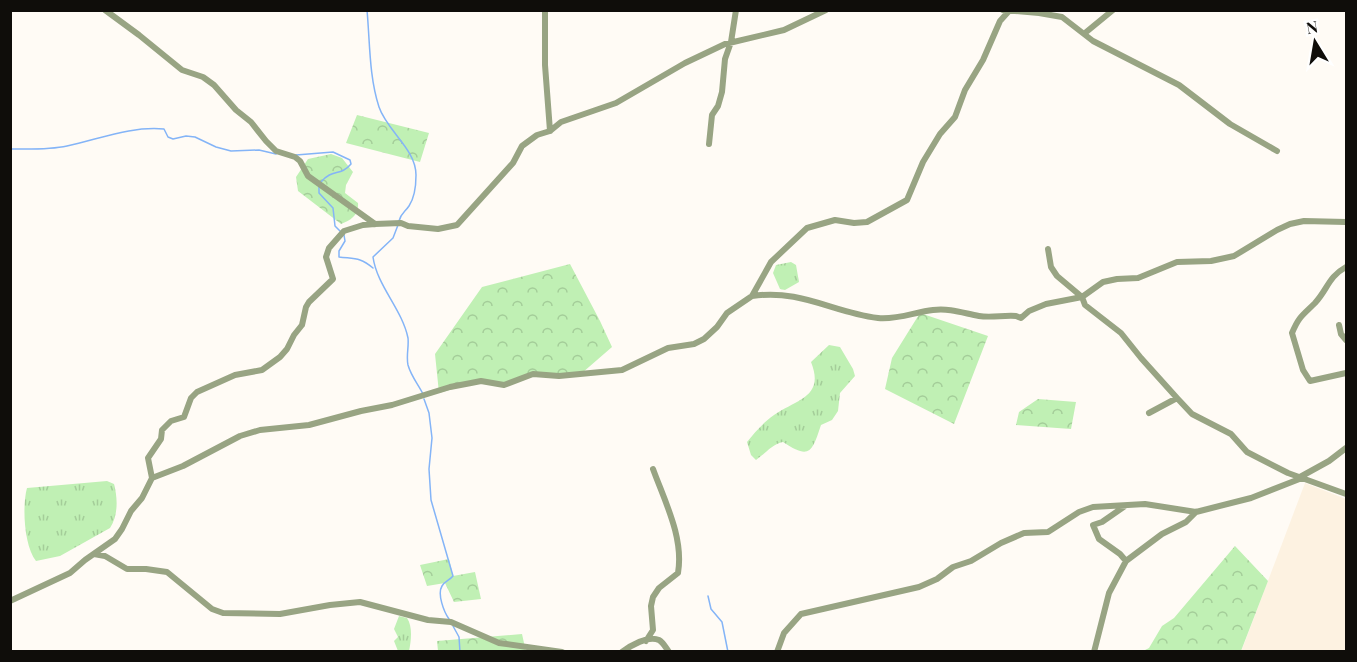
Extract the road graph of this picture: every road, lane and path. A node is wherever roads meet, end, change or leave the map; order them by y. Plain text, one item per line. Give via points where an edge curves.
1 (105, 10) edge
2 (545, 10) edge
3 (736, 10) edge
4 (826, 10) edge
5 (1113, 10) edge
6 (1008, 11) edge
7 (1045, 13) edge
8 (1085, 33) junction
9 (731, 42) junction
10 (550, 131) junction
11 (709, 144) dead end
12 (1277, 151) dead end
13 (1347, 222) edge
14 (375, 224) junction
15 (1048, 249) dead end
16 (1347, 267) edge
17 (752, 297) junction
18 (1082, 297) junction
19 (1339, 325) dead end
20 (1347, 340) edge
21 (1347, 373) edge
22 (1177, 398) junction
23 (1149, 412) dead end
24 (1347, 448) edge
25 (653, 469) dead end
26 (1301, 477) junction
27 (152, 478) junction
28 (1347, 494) edge
29 (1127, 505) junction
30 (1196, 512) junction
31 (94, 554) junction
32 (1126, 561) junction
33 (10, 601) edge
34 (646, 640) junction
35 (562, 651) edge
36 (622, 651) edge
37 (669, 651) edge
38 (777, 651) edge
39 (1094, 651) edge

1 - 14 street via 182,70 214,85 276,151 295,157 314,182
2 - 10 street
3 - 9 street
4 - 9 street via 790,28
5 - 8 street
6 - 7 street
6 - 17 street via 965,90 955,117 923,162 907,200 867,222 835,220 807,228 771,262
7 - 8 street via 1062,17
8 - 12 street via 1179,85 1230,124
9 - 10 street via 685,63 616,103 561,122
9 - 11 street via 724,59 722,92 712,115
10 - 14 street via 522,146 513,164 457,225 438,229 401,223
13 - 18 street via 1290,224 1234,256 1177,262 1138,278 1103,282
14 - 27 street via 344,231 328,248 326,257 333,279 309,302 302,324 280,357 262,370 235,375 197,392 186,415 162,430 161,439 148,458
15 - 18 street via 1057,276
16 - 21 street via 1335,274 1299,318 1292,333 1310,381
17 - 18 street via 784,294 880,318 932,310 1021,318 1029,310 1046,304
17 - 27 street via 728,313 704,339 668,348 629,368 559,376 533,374 504,385 471,382 309,425 260,430 240,435
18 - 22 street via 1085,305 1121,333
19 - 20 street
22 - 23 street
22 - 26 street via 1192,414 1231,434 1247,452
24 - 26 street
25 - 34 street via 672,522 680,564 678,573 653,597 653,630
26 - 28 street
26 - 30 street via 1251,498
27 - 31 street via 123,529
29 - 30 street
29 - 32 street via 1093,525 1099,539
29 - 38 street via 1093,507 1048,532 1024,533 919,587 801,614 784,633
30 - 32 street
31 - 33 street via 70,573
31 - 35 street via 127,569 167,572 212,609 223,613 280,614 360,602 451,622 500,643
32 - 39 street via 1109,594
34 - 36 street
34 - 37 street via 660,641

